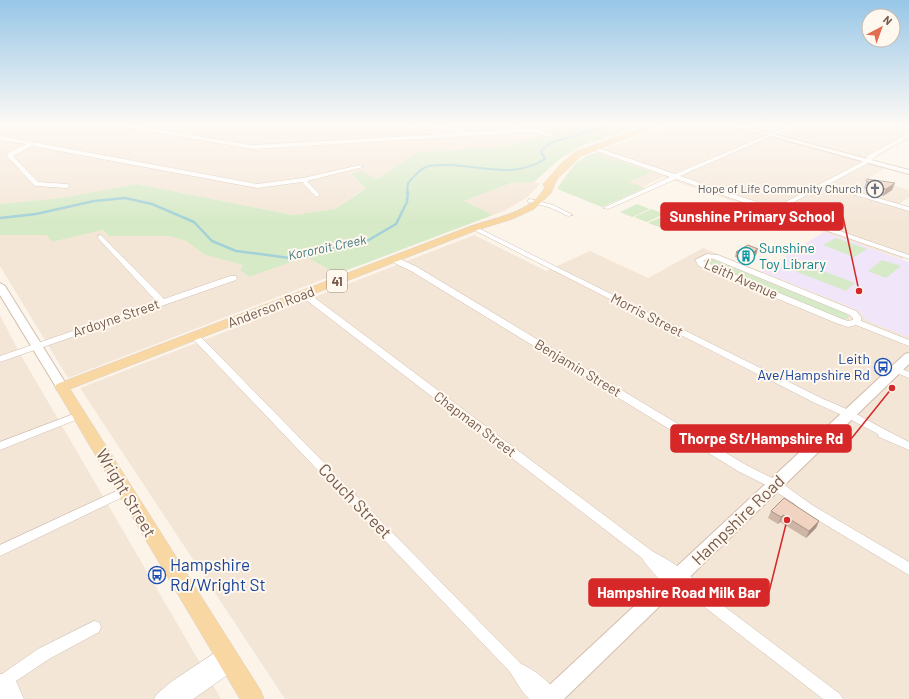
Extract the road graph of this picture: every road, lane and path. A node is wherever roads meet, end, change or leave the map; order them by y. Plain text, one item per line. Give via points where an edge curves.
1 (11, 157) edge
2 (98, 157) edge
3 (576, 157) edge
4 (614, 157) edge
5 (723, 157) edge
6 (862, 157) edge
7 (868, 158) junction
8 (360, 168) dead end
9 (909, 172) edge
10 (272, 175) dead end
11 (675, 177) junction
12 (300, 180) junction
13 (824, 184) junction
14 (275, 185) junction
15 (67, 186) dead end
16 (317, 195) dead end
17 (534, 201) junction
18 (606, 208) dead end
19 (909, 209) edge
20 (775, 212) junction
21 (570, 215) dead end
22 (477, 227) junction
23 (100, 237) dead end
24 (909, 257) edge
25 (397, 258) junction
26 (233, 278) dead end
27 (0, 286) edge
28 (304, 294) junction
29 (162, 302) junction
30 (857, 322) junction
31 (195, 336) junction
32 (909, 343) edge
33 (36, 346) junction
34 (909, 357) edge
35 (0, 359) edge
36 (903, 372) edge
37 (62, 387) junction
38 (79, 415) junction
39 (848, 416) junction
40 (0, 446) edge
41 (909, 446) edge
42 (773, 486) junction
43 (125, 491) junction
44 (0, 551) edge
45 (909, 569) edge
46 (677, 578) junction
47 (94, 627) dead end
48 (228, 658) junction
49 (1, 685) edge
50 (8, 699) edge
51 (16, 699) edge
52 (162, 699) edge
53 (180, 699) edge
54 (253, 699) edge
55 (548, 699) edge
56 (835, 699) edge

1 - 15 street via 36,184
2 - 14 street via 254,188
3 - 17 main road, Anderson Road / 41 via 553,180 551,188
4 - 11 street
5 - 11 street
6 - 7 street
7 - 9 street
7 - 13 street
8 - 12 street
10 - 14 street
11 - 18 street
11 - 20 street
12 - 14 street
12 - 16 street
13 - 19 street
13 - 20 street
17 - 21 street via 558,208
17 - 22 main road, Anderson Road / 41
20 - 24 street
22 - 25 main road, Anderson Road / 41
22 - 39 street, Morris Street
23 - 29 street
25 - 28 main road, Anderson Road / 41
25 - 42 street, Benjamin Street
26 - 29 street, Ardoyne Street
27 - 33 street, Wright Street
28 - 31 main road, Anderson Road / 41
28 - 46 street, Chapman Street via 646,555 657,569
29 - 33 street, Ardoyne Street
30 - 30 street, Leith Avenue via 848,324 839,321 702,264 699,260 707,256 715,257 852,313 857,317
30 - 32 street, Leith Avenue
31 - 37 main road, Anderson Road / 41
31 - 55 street, Couch Street via 515,667 528,686
33 - 35 street, Ardoyne Street
33 - 37 street, Wright Street
34 - 36 street, Hampshire Road
36 - 39 street, Hampshire Road
37 - 38 main road, Wright Street
38 - 40 street
38 - 43 main road, Wright Street
39 - 41 street, Morris Street
39 - 42 street, Hampshire Road
42 - 45 street, Benjamin Street
42 - 46 street, Hampshire Road
43 - 44 street
43 - 48 main road, Wright Street
46 - 55 street, Hampshire Road
46 - 56 street, Chapman Street via 690,594 708,602
47 - 49 street via 24,667
48 - 52 street via 176,686
48 - 53 street
48 - 54 main road, Wright Street
49 - 50 street
49 - 51 street via 11,684

